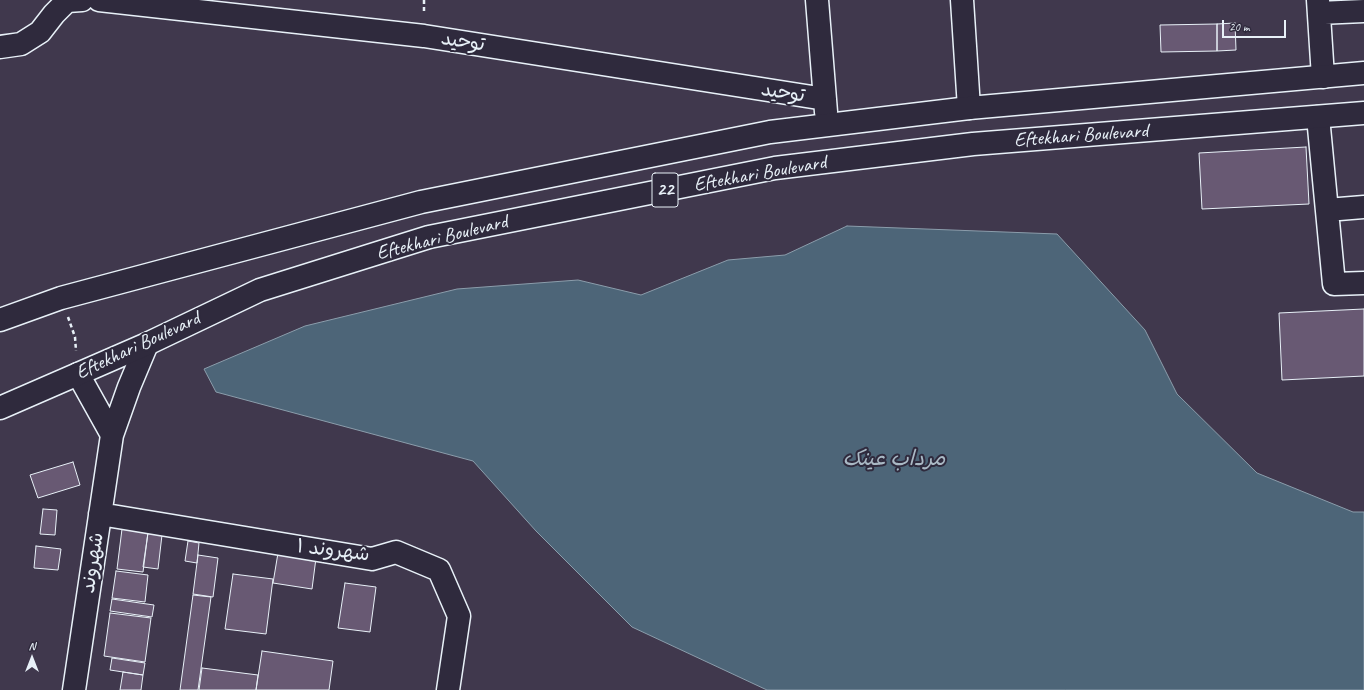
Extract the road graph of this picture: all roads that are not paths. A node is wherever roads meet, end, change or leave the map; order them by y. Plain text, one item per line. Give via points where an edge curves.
1 (82, 0) edge
2 (99, 0) edge
3 (817, 0) edge
4 (962, 0) edge
5 (1318, 7) edge
6 (1364, 11) edge
7 (0, 47) edge
8 (1364, 73) edge
9 (1323, 77) junction
10 (825, 99) junction
11 (969, 108) junction
12 (1364, 114) edge
13 (1318, 117) junction
14 (828, 125) junction
15 (1364, 207) edge
16 (1327, 210) junction
17 (1364, 283) edge
18 (0, 320) edge
19 (147, 344) junction
20 (78, 374) junction
21 (0, 408) edge
22 (112, 435) junction
23 (100, 514) junction
24 (74, 690) edge
25 (448, 690) edge

1 - 7 main road via 67,1 40,32 21,44
2 - 10 main road, توحید via 424,36
3 - 10 main road
4 - 11 main road
5 - 6 main road
5 - 9 main road
8 - 9 main road, Eftekhari Boulevard / 22
9 - 11 main road, Eftekhari Boulevard / 22
10 - 14 main road
11 - 14 main road, Eftekhari Boulevard / 22
12 - 13 main road, Eftekhari Boulevard / 22
13 - 16 main road
13 - 19 main road, Eftekhari Boulevard / 22 via 973,144 776,168 429,237 260,290
14 - 18 main road, Eftekhari Boulevard / 22 via 770,132 421,202 61,298
15 - 16 main road
16 - 17 main road via 1334,284
19 - 20 main road, Eftekhari Boulevard / 22
19 - 22 main road, شهروند
20 - 21 main road, Eftekhari Boulevard / 22
20 - 22 main road
22 - 23 main road, شهروند
23 - 24 main road, شهروند
23 - 25 main road, شهروند ۱ via 372,559 396,552 440,570 459,616

